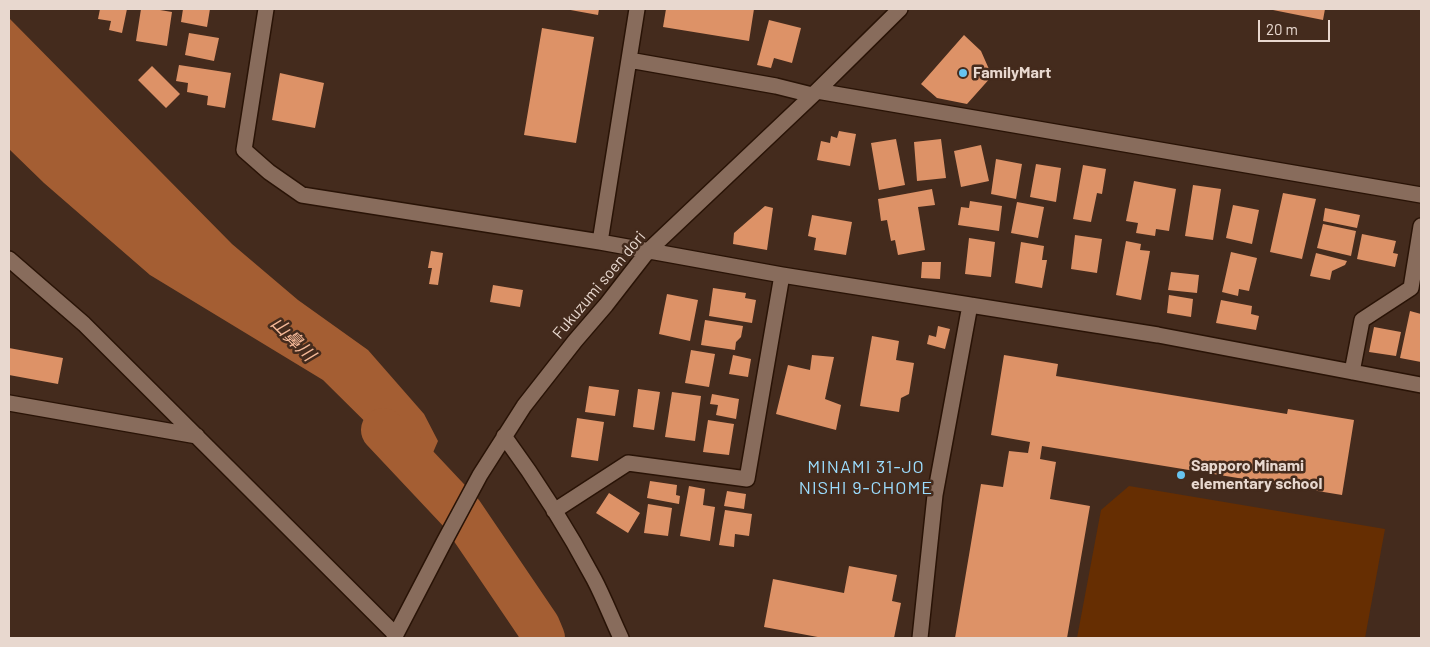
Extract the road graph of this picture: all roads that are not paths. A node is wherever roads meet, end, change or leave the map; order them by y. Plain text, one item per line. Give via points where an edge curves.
1 (266, 9) edge
2 (637, 9) edge
3 (900, 9) edge
4 (629, 60) junction
5 (815, 93) junction
6 (1421, 194) edge
7 (1421, 226) edge
8 (600, 242) junction
9 (648, 251) junction
10 (9, 259) edge
11 (782, 275) junction
12 (970, 305) junction
13 (1352, 372) junction
14 (1421, 385) edge
15 (9, 403) edge
16 (197, 436) junction
17 (504, 436) junction
18 (554, 511) junction
19 (395, 637) edge
20 (621, 638) edge
21 (920, 638) edge

1 - 8 street via 244,150 269,172 302,195
2 - 4 street
3 - 5 street, Fukuzumi soen dori
4 - 5 street
4 - 8 street
5 - 6 street
5 - 9 street, Fukuzumi soen dori
7 - 13 street via 1411,288 1362,320
8 - 9 street
9 - 11 street
9 - 17 street, Fukuzumi soen dori via 547,376
10 - 16 street via 84,324
11 - 12 street
11 - 18 street via 747,478 628,462
12 - 13 street via 1158,335
12 - 21 street via 935,495
13 - 14 street
15 - 16 street
16 - 19 street
17 - 18 street
17 - 19 street, Fukuzumi soen dori via 480,475
18 - 20 street via 594,579

